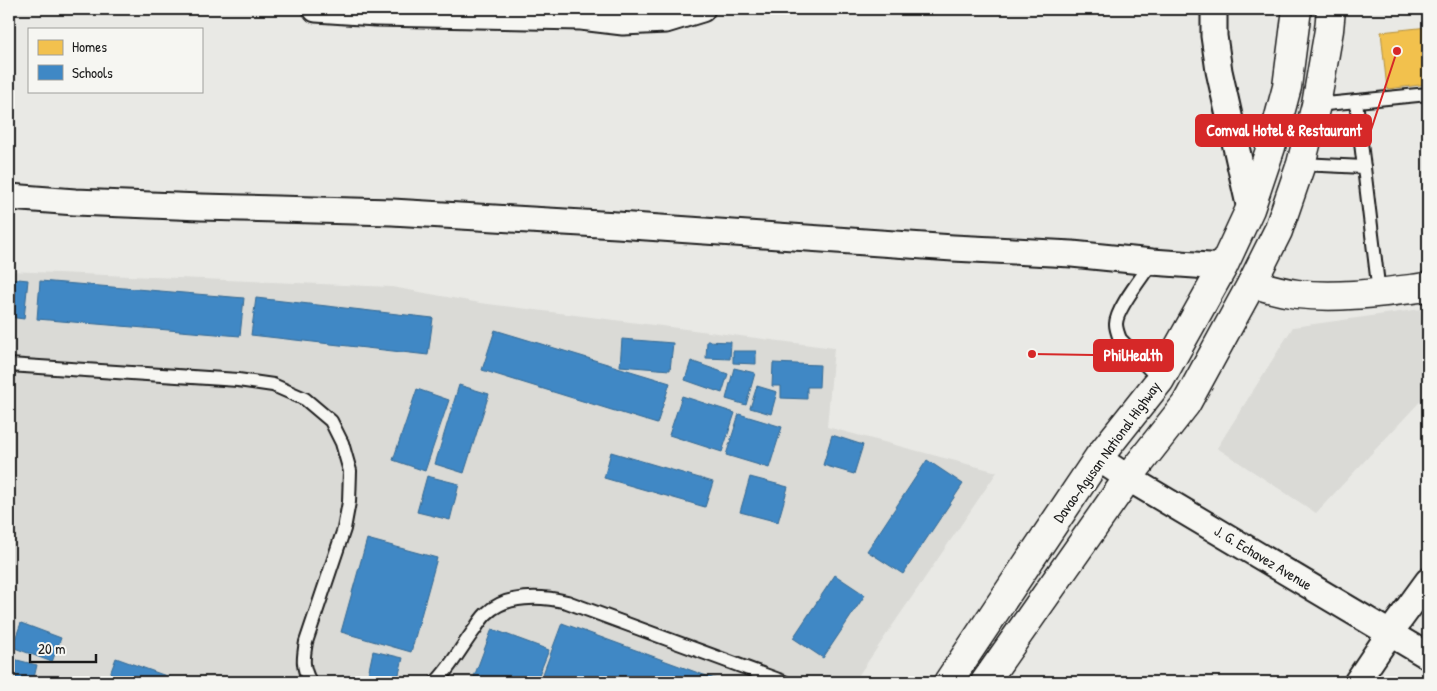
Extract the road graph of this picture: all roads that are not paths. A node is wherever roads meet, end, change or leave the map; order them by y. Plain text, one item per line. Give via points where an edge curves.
1 (316, 9) edge
2 (702, 9) edge
3 (1214, 9) edge
4 (1297, 9) edge
5 (1331, 9) edge
6 (1428, 94) edge
7 (1356, 101) junction
8 (1316, 105) junction
9 (1301, 164) junction
10 (1364, 167) junction
11 (9, 197) edge
12 (1250, 209) junction
13 (1152, 262) junction
14 (1223, 267) junction
15 (1252, 283) junction
16 (1428, 287) edge
17 (1379, 293) junction
18 (9, 365) edge
19 (1160, 380) junction
20 (1098, 458) junction
21 (1128, 478) junction
22 (1428, 581) edge
23 (1390, 633) junction
24 (1428, 656) edge
25 (780, 681) edge
26 (310, 682) edge
27 (436, 682) edge
28 (948, 682) edge
29 (985, 682) edge
30 (1357, 682) edge

1 - 2 street via 580,17 624,22 666,20
3 - 12 street via 1218,71
4 - 12 main road, Davao-Agusan National Highway via 1287,87
5 - 8 main road
6 - 7 lane
7 - 8 lane
7 - 10 lane
8 - 9 main road
9 - 10 lane
9 - 15 main road via 1278,230
10 - 17 lane
11 - 13 street via 392,212 1072,254
12 - 14 main road, Davao-Agusan National Highway
13 - 14 street
13 - 19 lane via 1120,309 1116,324 1120,339
14 - 15 main road
14 - 19 main road, Davao-Agusan National Highway
15 - 17 main road via 1298,294
15 - 21 main road via 1186,404
16 - 17 main road
18 - 26 lane via 273,385 305,399 331,421 350,471 349,502 344,529 302,659
19 - 20 main road, Davao-Agusan National Highway
20 - 21 street, J. G. Echavez Avenue
20 - 28 main road, Davao-Agusan National Highway
21 - 23 street, J. G. Echavez Avenue
21 - 29 main road
22 - 23 street
23 - 24 street, J. G. Echavez Avenue
23 - 30 street
25 - 27 lane via 567,602 533,598 496,606 485,614

